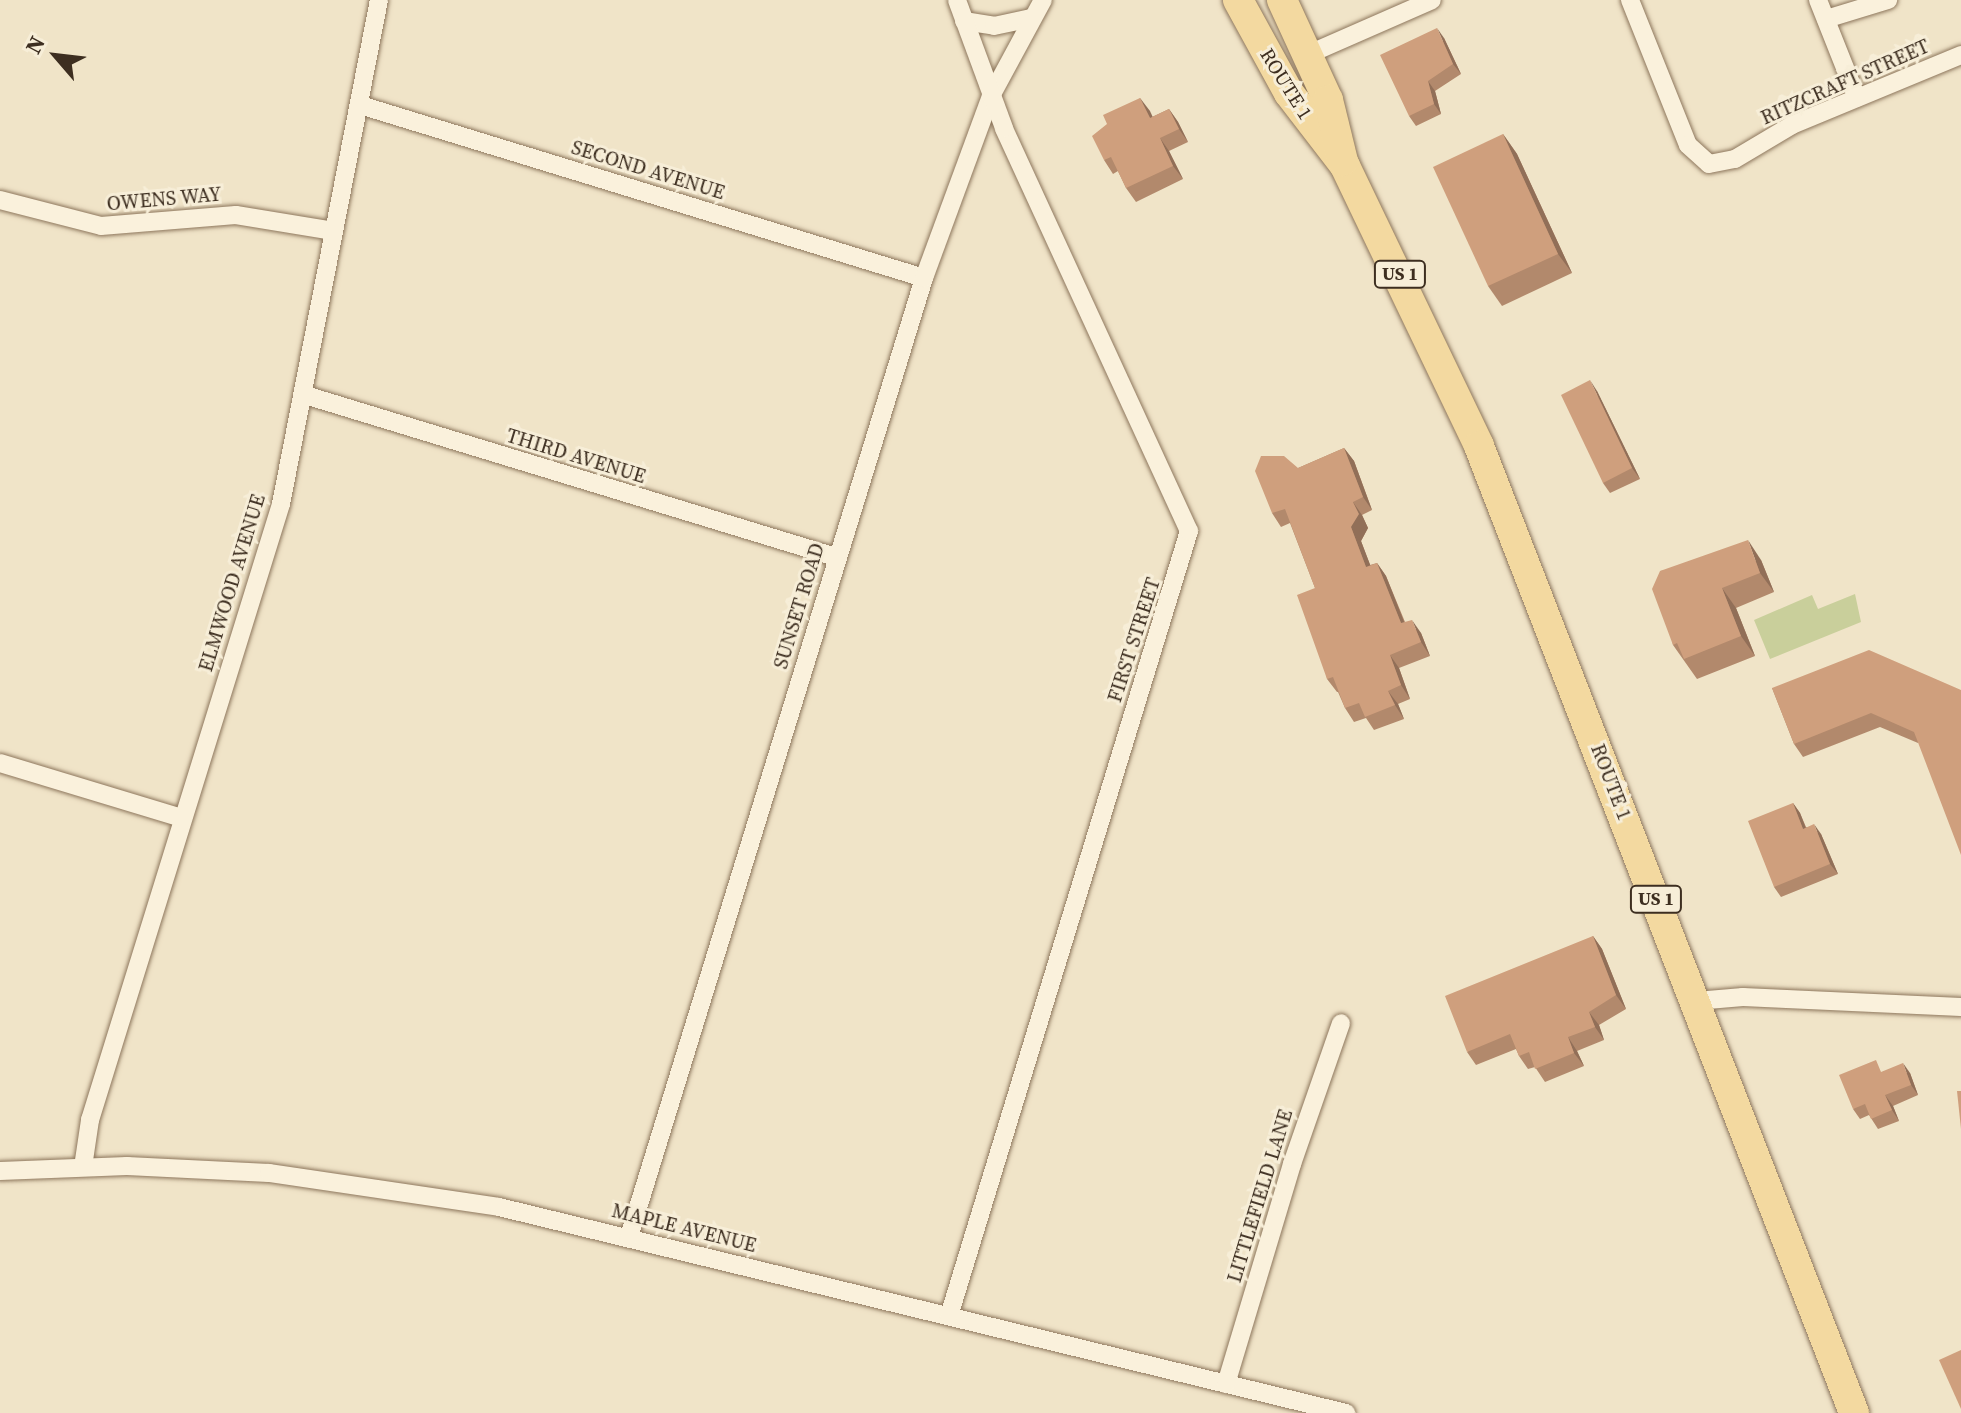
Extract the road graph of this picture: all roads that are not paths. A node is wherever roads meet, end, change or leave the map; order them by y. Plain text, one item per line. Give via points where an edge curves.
1 (379, 0) edge
2 (957, 0) edge
3 (1043, 0) edge
4 (1238, 0) edge
5 (1282, 0) edge
6 (1432, 0) edge
7 (1630, 0) edge
8 (1818, 0) edge
9 (1888, 0) edge
10 (1032, 18) junction
11 (1826, 19) junction
12 (964, 21) junction
13 (1309, 54) junction
14 (1961, 55) edge
15 (991, 96) junction
16 (1857, 98) junction
17 (360, 105) junction
18 (1343, 163) junction
19 (0, 200) edge
20 (334, 231) junction
21 (924, 278) junction
22 (305, 395) junction
23 (836, 557) junction
24 (0, 763) edge
25 (182, 818) junction
26 (1696, 1001) junction
27 (1961, 1007) edge
28 (1341, 1023) dead end
29 (83, 1167) junction
30 (0, 1171) edge
31 (629, 1237) junction
32 (949, 1316) junction
33 (1226, 1384) junction
34 (1346, 1413) edge
35 (1854, 1413) edge

1 - 17 street, ELMWOOD AVENUE
2 - 12 street, FIRST STREET
3 - 10 street, SUNSET ROAD
4 - 18 main road, ROUTE 1 / US 1 via 1289,93
5 - 13 main road, ROUTE 1 / US 1
6 - 13 street
7 - 16 street, RITZCRAFT STREET via 1688,145 1702,162 1735,159 1792,125
8 - 11 street
9 - 11 street
10 - 12 street via 994,26
10 - 15 street, SUNSET ROAD
11 - 16 street
12 - 15 street, FIRST STREET
13 - 18 main road, ROUTE 1 / US 1 via 1328,100
14 - 16 street, RITZCRAFT STREET
15 - 21 street, SUNSET ROAD
15 - 32 street, FIRST STREET via 1189,531
17 - 20 street, ELMWOOD AVENUE
17 - 21 street, SECOND AVENUE
18 - 26 main road, ROUTE 1 / US 1 via 1503,502
19 - 20 street, OWENS WAY via 101,226 236,215
20 - 22 street, ELMWOOD AVENUE
21 - 23 street, SUNSET ROAD
22 - 23 street, THIRD AVENUE
22 - 25 street, ELMWOOD AVENUE via 281,504
23 - 31 street, SUNSET ROAD
24 - 25 street
25 - 29 street, ELMWOOD AVENUE via 90,1120
26 - 27 street via 1743,997
26 - 35 main road, ROUTE 1 / US 1
28 - 33 street, LITTLEFIELD LANE
29 - 30 street, MAPLE AVENUE
29 - 31 street, MAPLE AVENUE via 187,1167 353,1182 499,1207
31 - 32 street, MAPLE AVENUE
32 - 33 street, MAPLE AVENUE
33 - 34 street, MAPLE AVENUE

